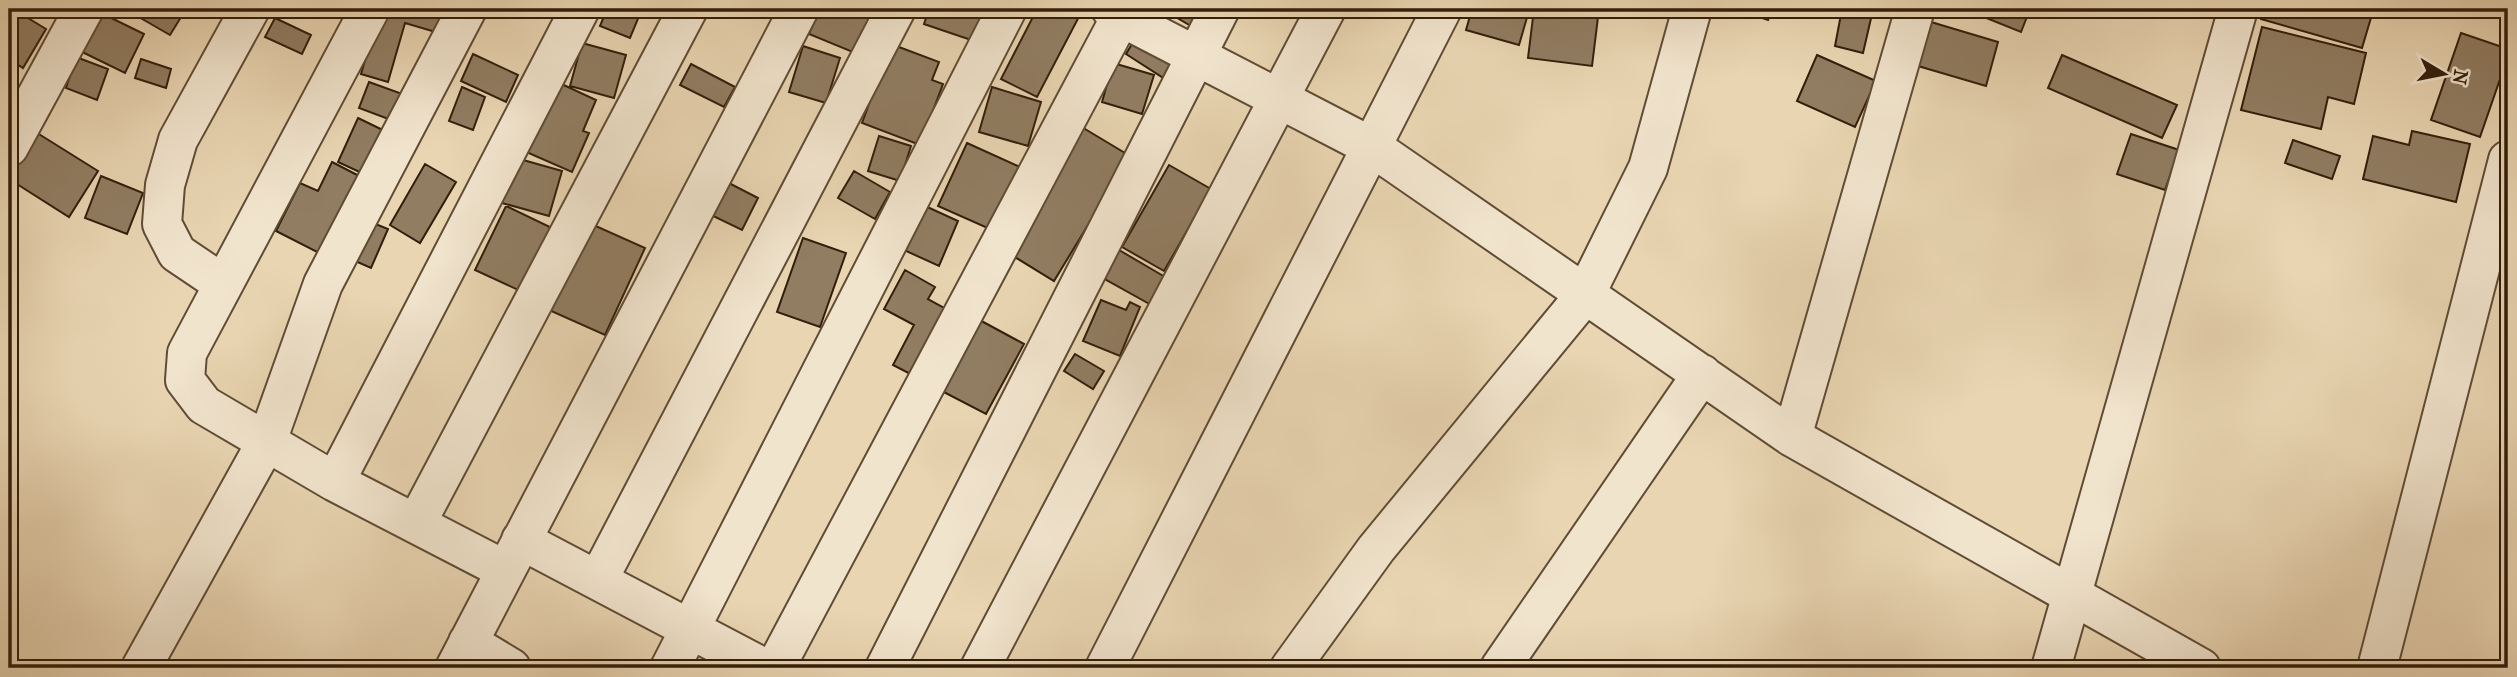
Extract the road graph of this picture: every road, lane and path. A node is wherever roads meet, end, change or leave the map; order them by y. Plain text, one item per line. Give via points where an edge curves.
1 (83, 9) edge
2 (250, 9) edge
3 (370, 9) edge
4 (467, 9) edge
5 (580, 9) edge
6 (688, 9) edge
7 (799, 9) edge
8 (896, 9) edge
9 (1007, 9) edge
10 (1220, 9) edge
11 (1326, 9) edge
12 (1442, 9) edge
13 (1692, 9) edge
14 (1915, 9) edge
15 (2238, 9) edge
16 (1119, 11) edge
17 (1196, 56) junction
18 (1279, 99) junction
19 (9, 147) edge
20 (1371, 147) junction
21 (2508, 160) edge
22 (223, 284) junction
23 (1585, 295) junction
24 (1702, 374) junction
25 (1792, 437) junction
26 (267, 441) junction
27 (335, 482) junction
28 (416, 524) junction
29 (513, 555) junction
30 (598, 580) junction
31 (2072, 594) junction
32 (689, 628) junction
33 (461, 655) edge
34 (141, 668) edge
35 (511, 668) edge
36 (670, 668) edge
37 (764, 668) edge
38 (775, 668) edge
39 (885, 668) edge
40 (980, 668) edge
41 (1105, 668) edge
42 (1290, 668) edge
43 (1500, 668) edge
44 (2051, 668) edge
45 (2201, 668) edge
46 (2377, 668) edge

1 - 19 street
2 - 22 street via 178,140 165,185 162,224 177,253
3 - 22 street
4 - 26 street via 323,284
5 - 27 street
6 - 28 street
7 - 29 street
8 - 30 street
9 - 32 street
10 - 17 street
11 - 18 street
12 - 20 street
13 - 23 street via 1648,168
14 - 25 street
15 - 31 street
16 - 17 street
16 - 38 street
17 - 18 street
17 - 39 street
18 - 20 street
18 - 40 street
20 - 23 street
20 - 41 street
21 - 46 street
22 - 26 street via 187,353 185,380 204,405
23 - 24 street
23 - 42 street via 1376,549
24 - 25 street
24 - 43 street
25 - 31 street
26 - 27 street
26 - 34 street
27 - 28 street
28 - 29 street
29 - 30 street
29 - 33 street
30 - 32 street
31 - 44 street
31 - 45 street
32 - 36 street
32 - 37 street
33 - 35 street

